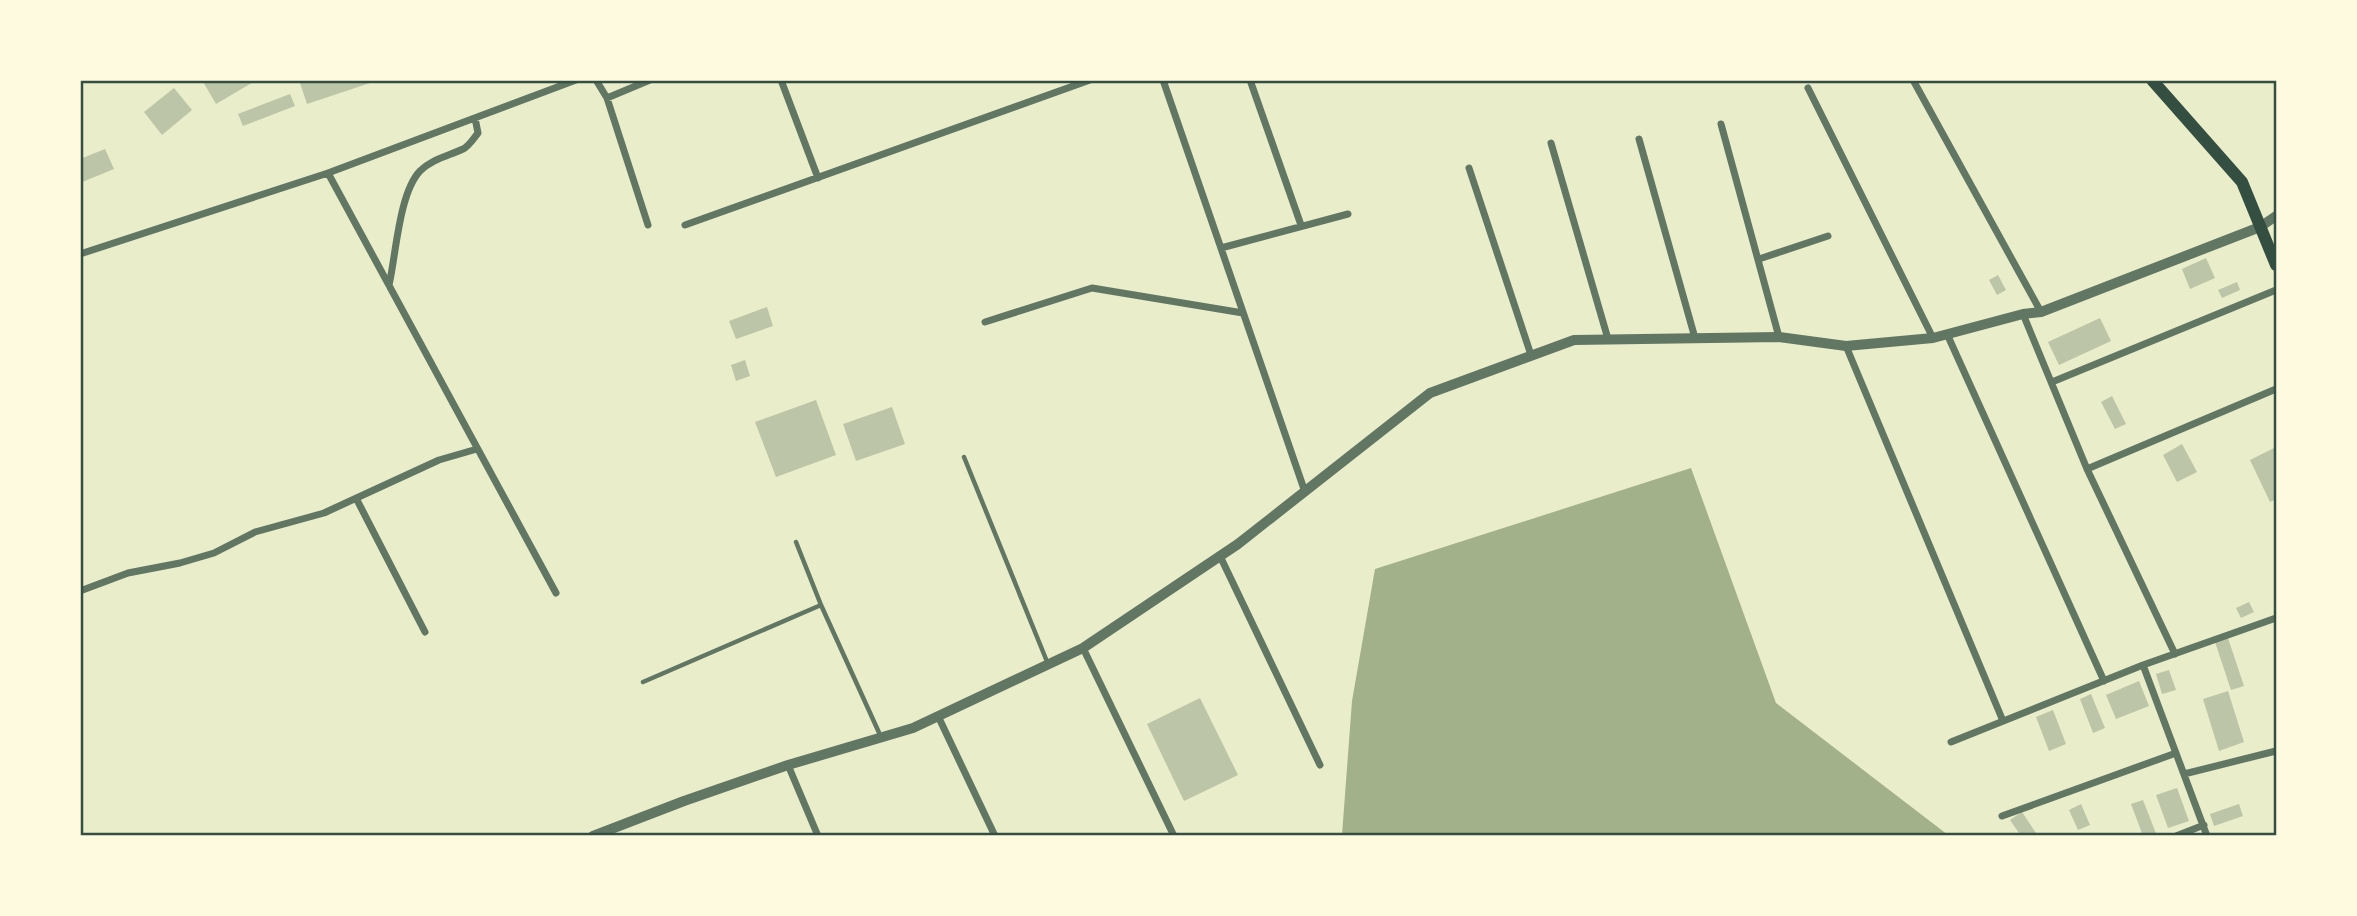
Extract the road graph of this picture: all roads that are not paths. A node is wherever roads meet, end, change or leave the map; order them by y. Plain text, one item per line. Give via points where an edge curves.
1 (576, 80) edge
2 (596, 80) edge
3 (650, 80) edge
4 (781, 80) edge
5 (1090, 80) edge
6 (1163, 80) edge
7 (1250, 80) edge
8 (1913, 80) edge
9 (2152, 80) edge
10 (1808, 88) dead end
11 (607, 98) junction
12 (475, 118) junction
13 (1721, 124) dead end
14 (1639, 139) dead end
15 (1551, 143) dead end
16 (1469, 168) dead end
17 (328, 173) junction
18 (818, 178) junction
19 (1348, 214) dead end
20 (2277, 216) edge
21 (648, 225) dead end
22 (685, 225) dead end
23 (1301, 225) junction
24 (2260, 227) junction
25 (1828, 236) dead end
26 (1221, 248) junction
27 (80, 254) edge
28 (1759, 259) junction
29 (2277, 265) edge
30 (389, 285) junction
31 (2277, 290) edge
32 (2041, 312) junction
33 (1243, 313) junction
34 (2023, 314) junction
35 (985, 322) dead end
36 (1947, 334) junction
37 (1779, 337) junction
38 (1695, 338) junction
39 (1933, 338) junction
40 (1608, 339) junction
41 (1846, 346) junction
42 (1531, 355) junction
43 (2052, 382) junction
44 (2277, 389) edge
45 (477, 449) junction
46 (964, 457) dead end
47 (2087, 469) junction
48 (1305, 492) junction
49 (356, 498) junction
50 (796, 542) dead end
51 (1220, 556) junction
52 (80, 590) edge
53 (556, 593) dead end
54 (821, 605) junction
55 (2277, 618) edge
56 (425, 632) dead end
57 (1083, 648) junction
58 (2175, 654) junction
59 (1049, 665) junction
60 (2143, 665) junction
61 (2104, 681) junction
62 (643, 682) dead end
63 (938, 716) junction
64 (2003, 721) junction
65 (881, 737) junction
66 (1951, 742) dead end
67 (2277, 751) edge
68 (2176, 753) junction
69 (788, 765) junction
70 (1320, 765) dead end
71 (2184, 774) junction
72 (2002, 816) dead end
73 (2204, 825) junction
74 (593, 835) edge
75 (818, 835) edge
76 (995, 835) edge
77 (1174, 835) edge
78 (2176, 835) edge
79 (2207, 835) edge

1 - 12 street
2 - 11 street
3 - 11 street
4 - 18 street
5 - 18 street
6 - 26 street
7 - 23 street
8 - 32 street
9 - 24 main road via 2242,182
10 - 39 street
11 - 21 street
12 - 17 street
12 - 30 street via 478,133 466,148 439,157 419,172 400,220
13 - 28 street
14 - 38 street
15 - 40 street
16 - 42 street
17 - 27 street
17 - 30 street
18 - 22 street
19 - 23 street
20 - 24 street
23 - 26 street
24 - 29 main road
24 - 32 street
25 - 28 street
26 - 33 street
28 - 37 street
30 - 45 street
31 - 43 street
32 - 34 street
33 - 35 street via 1091,288
33 - 48 street
34 - 36 street
34 - 43 street
36 - 39 street
36 - 61 street
37 - 38 street
37 - 41 street
38 - 40 street
39 - 41 street
40 - 42 street via 1574,340
41 - 64 street
42 - 48 street via 1430,393
43 - 47 street
44 - 47 street
45 - 49 street via 439,460
45 - 53 street
46 - 59 lane
47 - 58 street
48 - 51 street
49 - 52 street via 324,513 255,532 214,553 128,573
49 - 56 street
50 - 54 lane
51 - 57 street
51 - 70 street
54 - 62 lane
54 - 65 lane
55 - 58 street
57 - 59 street
57 - 77 street
58 - 60 street
59 - 63 street
60 - 61 street
60 - 68 street
61 - 64 street
63 - 65 street
63 - 76 street
64 - 66 street
65 - 69 street
67 - 71 street
68 - 71 street
68 - 72 street
69 - 74 street
69 - 75 street
71 - 73 street
73 - 78 street
73 - 79 street

